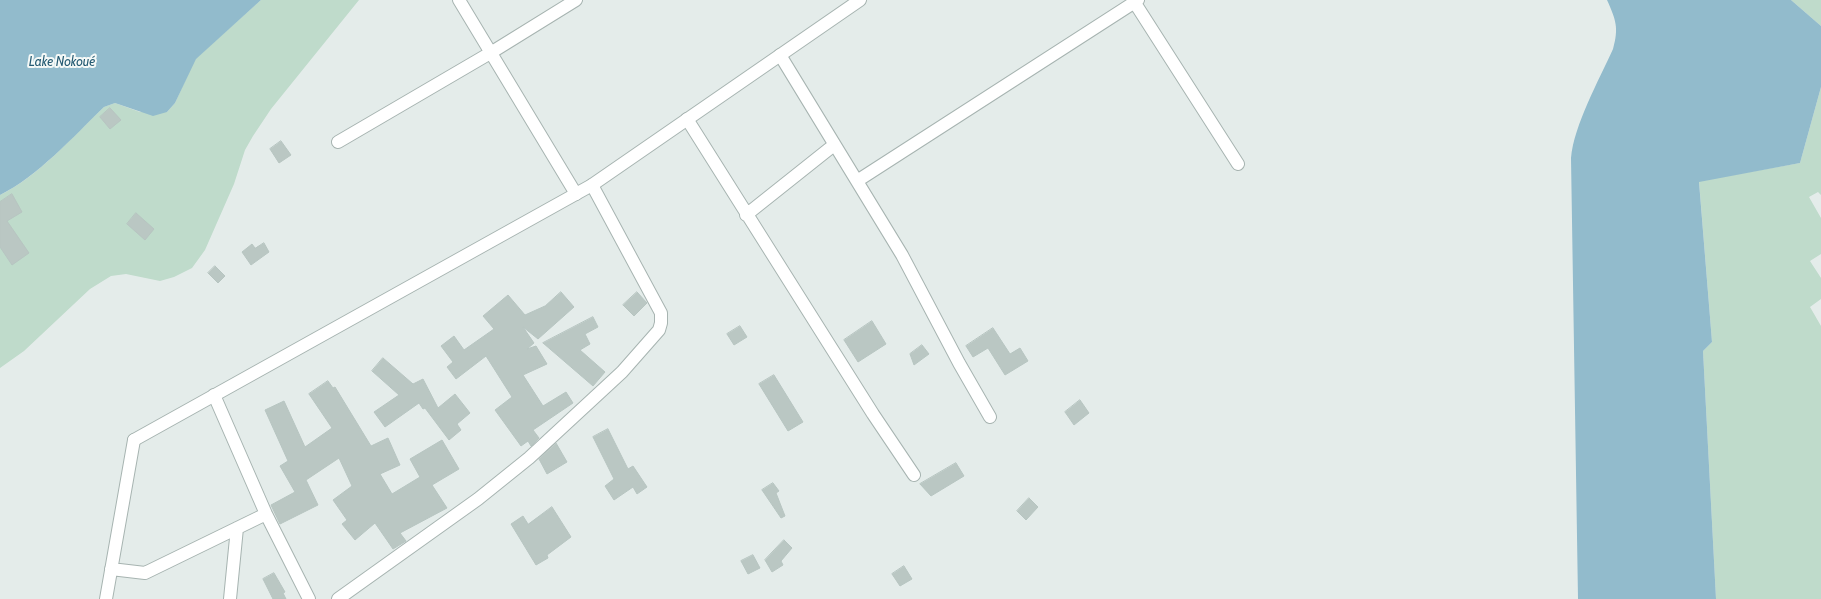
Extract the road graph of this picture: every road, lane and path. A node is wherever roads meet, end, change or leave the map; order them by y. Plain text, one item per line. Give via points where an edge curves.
1 (460, 0) edge
2 (576, 0) edge
3 (860, 0) edge
4 (1135, 1) edge
5 (492, 52) junction
6 (780, 55) junction
7 (687, 119) junction
8 (338, 142) dead end
9 (834, 146) junction
10 (1238, 164) dead end
11 (857, 181) junction
12 (592, 185) junction
13 (576, 194) junction
14 (746, 215) junction
15 (214, 396) junction
16 (990, 417) dead end
17 (914, 475) dead end
18 (266, 514) junction
19 (237, 528) junction
20 (111, 569) junction
21 (106, 599) edge
22 (230, 599) edge
23 (309, 599) edge
24 (338, 599) edge

1 - 5 street
2 - 5 street
3 - 6 street
4 - 10 street
4 - 11 street
5 - 8 street
5 - 13 street
6 - 7 street
6 - 9 street
7 - 12 street
7 - 14 street
9 - 11 street
9 - 14 street
11 - 16 street via 902,255
12 - 13 street
12 - 24 street via 661,313 659,330 622,372 529,458 478,499
13 - 15 street
14 - 17 street
15 - 18 street
15 - 20 street via 134,440
18 - 19 street
18 - 23 street
19 - 20 street via 145,573
19 - 22 street
20 - 21 street

